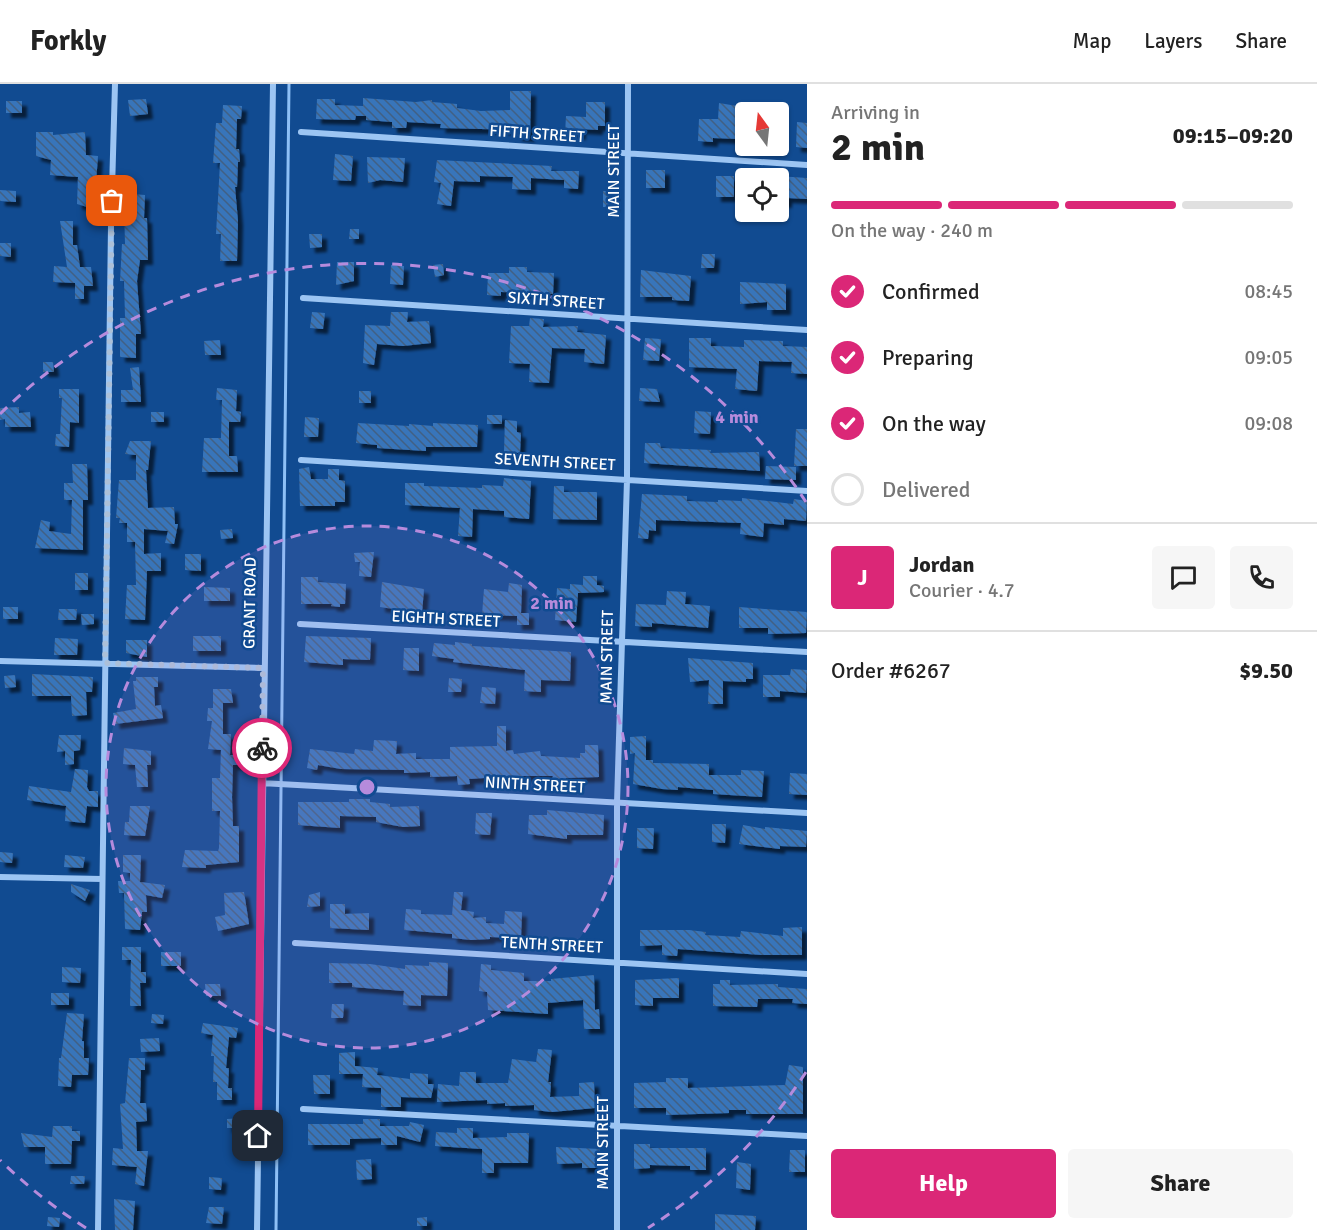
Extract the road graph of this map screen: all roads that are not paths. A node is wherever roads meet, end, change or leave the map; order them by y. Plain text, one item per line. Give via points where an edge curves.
1 (116, 84) edge
2 (273, 84) edge
3 (628, 84) edge
4 (301, 132) dead end
5 (628, 153) junction
6 (807, 165) edge
7 (303, 298) dead end
8 (628, 319) junction
9 (807, 330) edge
10 (301, 460) dead end
11 (627, 480) junction
12 (807, 491) edge
13 (300, 624) dead end
14 (620, 642) junction
15 (807, 652) edge
16 (0, 661) edge
17 (105, 663) junction
18 (263, 668) junction
19 (261, 783) junction
20 (617, 803) junction
21 (807, 813) edge
22 (0, 877) edge
23 (102, 879) junction
24 (295, 943) dead end
25 (619, 963) junction
26 (807, 974) edge
27 (303, 1109) dead end
28 (615, 1126) junction
29 (807, 1136) edge
30 (98, 1230) edge
31 (257, 1230) edge
32 (617, 1230) edge

1 - 17 street
2 - 18 street, GRANT ROAD
3 - 5 street, MAIN STREET
4 - 5 street, FIFTH STREET
5 - 6 street, FIFTH STREET
5 - 8 street, MAIN STREET
7 - 8 street, SIXTH STREET
8 - 9 street, SIXTH STREET
8 - 11 street, MAIN STREET
10 - 11 street, SEVENTH STREET
11 - 12 street, SEVENTH STREET
11 - 14 street, MAIN STREET
13 - 14 street, EIGHTH STREET
14 - 15 street, EIGHTH STREET
14 - 20 street, MAIN STREET
16 - 17 street
17 - 18 street
17 - 23 street
18 - 19 street, GRANT ROAD
19 - 20 street, NINTH STREET
19 - 31 street, GRANT ROAD
20 - 21 street, NINTH STREET
20 - 25 street, MAIN STREET
22 - 23 street
23 - 30 street
24 - 25 street, TENTH STREET
25 - 26 street, TENTH STREET
25 - 28 street, MAIN STREET
27 - 28 street
28 - 29 street
28 - 32 street, MAIN STREET

